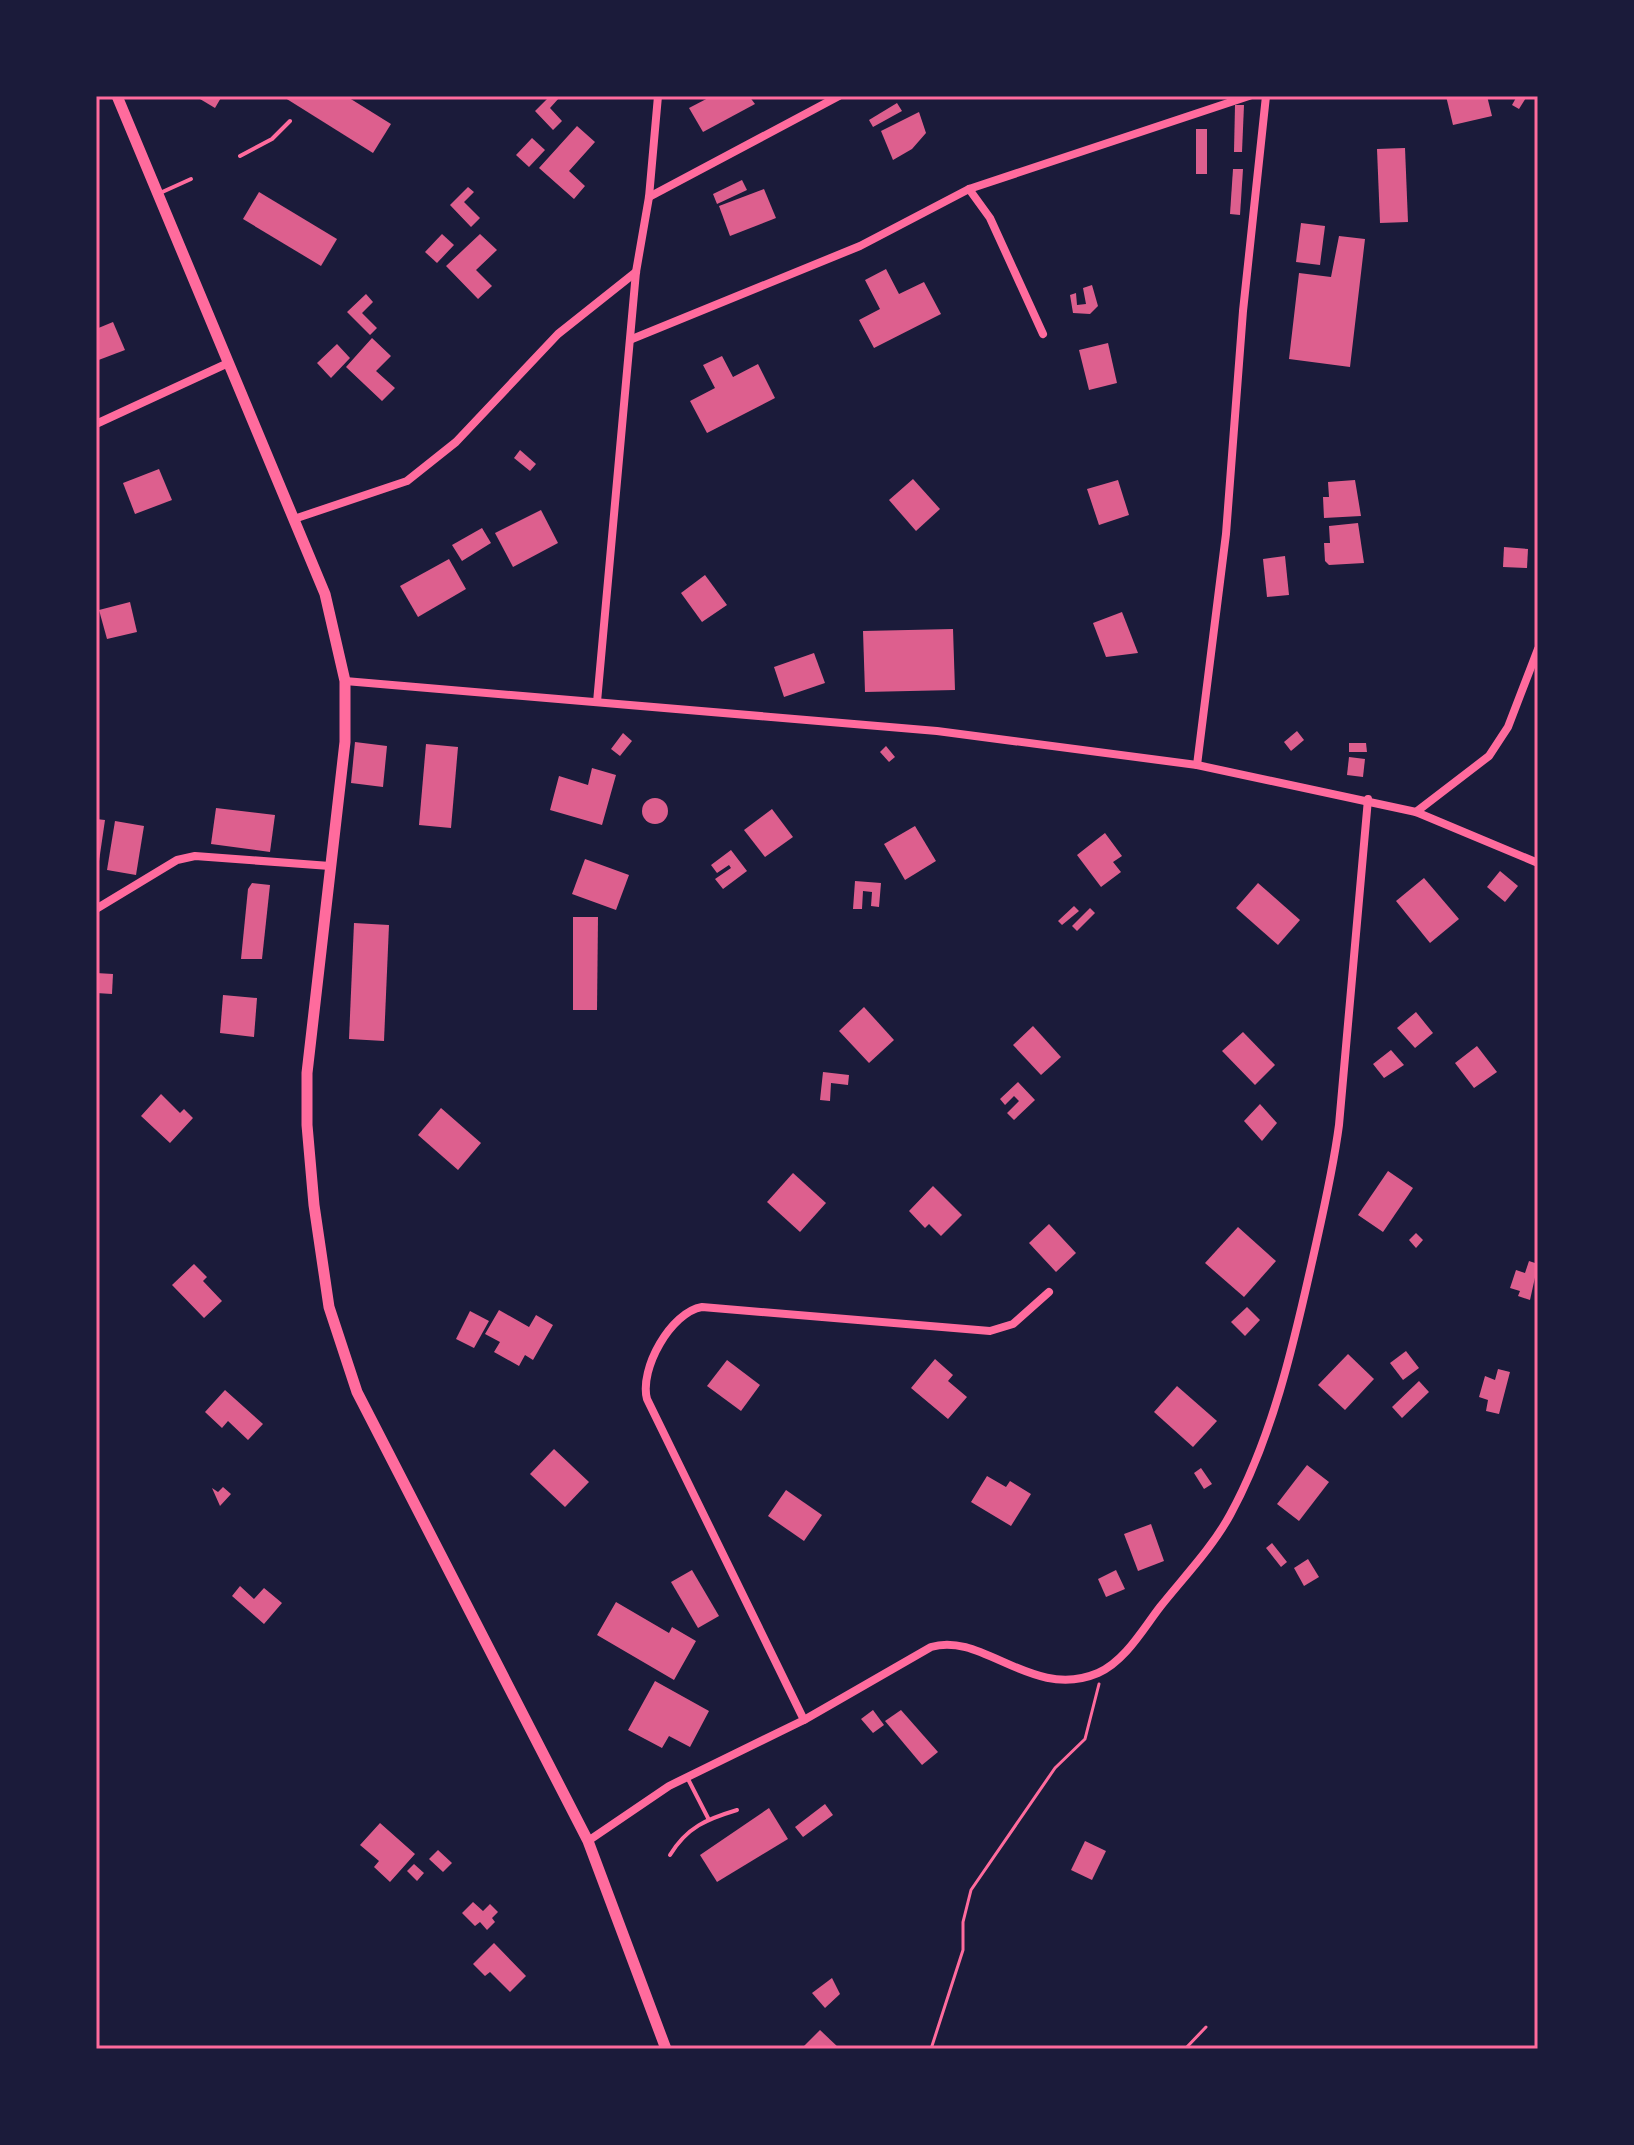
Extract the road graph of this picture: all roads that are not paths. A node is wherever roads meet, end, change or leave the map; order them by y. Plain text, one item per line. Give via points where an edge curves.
1 (117, 96) edge
2 (658, 96) edge
3 (839, 96) edge
4 (1249, 96) edge
5 (1266, 96) edge
6 (290, 121) dead end
7 (240, 156) dead end
8 (191, 179) dead end
9 (969, 189) junction
10 (158, 194) junction
11 (649, 197) junction
12 (636, 272) junction
13 (1043, 334) dead end
14 (632, 339) junction
15 (226, 364) junction
16 (96, 424) edge
17 (294, 519) junction
18 (1538, 649) edge
19 (345, 681) junction
20 (597, 702) junction
21 (1197, 765) junction
22 (1368, 799) junction
23 (1416, 812) junction
24 (1538, 863) edge
25 (330, 866) junction
26 (96, 909) edge
27 (1049, 1292) dead end
28 (804, 1720) junction
29 (687, 1777) junction
30 (737, 1810) dead end
31 (708, 1818) junction
32 (588, 1841) junction
33 (670, 1855) dead end
34 (666, 2049) edge

1 - 10 street
2 - 11 street
3 - 11 street
4 - 9 street
5 - 21 street via 1226,534
6 - 7 lane via 272,139
8 - 10 lane
9 - 13 street via 990,218
9 - 14 street via 860,246
10 - 15 street
11 - 12 street
12 - 14 street
12 - 17 street via 558,334 456,442 407,481
14 - 20 street
15 - 16 street
15 - 17 street
17 - 19 street via 325,594
18 - 23 street via 1508,727 1489,756
19 - 20 street
19 - 25 street via 345,742
20 - 21 street via 937,731
21 - 22 street
22 - 23 street
22 - 28 street via 1339,1125 1297,1330 1251,1474 1229,1517 1126,1651 1100,1672 1081,1678 1040,1677 961,1645 942,1643
23 - 24 street
25 - 26 street via 195,856 177,860
25 - 32 street via 307,1073 314,1205 329,1307 357,1392
27 - 28 street via 1013,1324 990,1331 702,1307 689,1309 671,1326 646,1374 647,1399
28 - 29 street
29 - 31 lane
29 - 32 street
30 - 31 lane
31 - 33 lane via 682,1836
32 - 34 street

